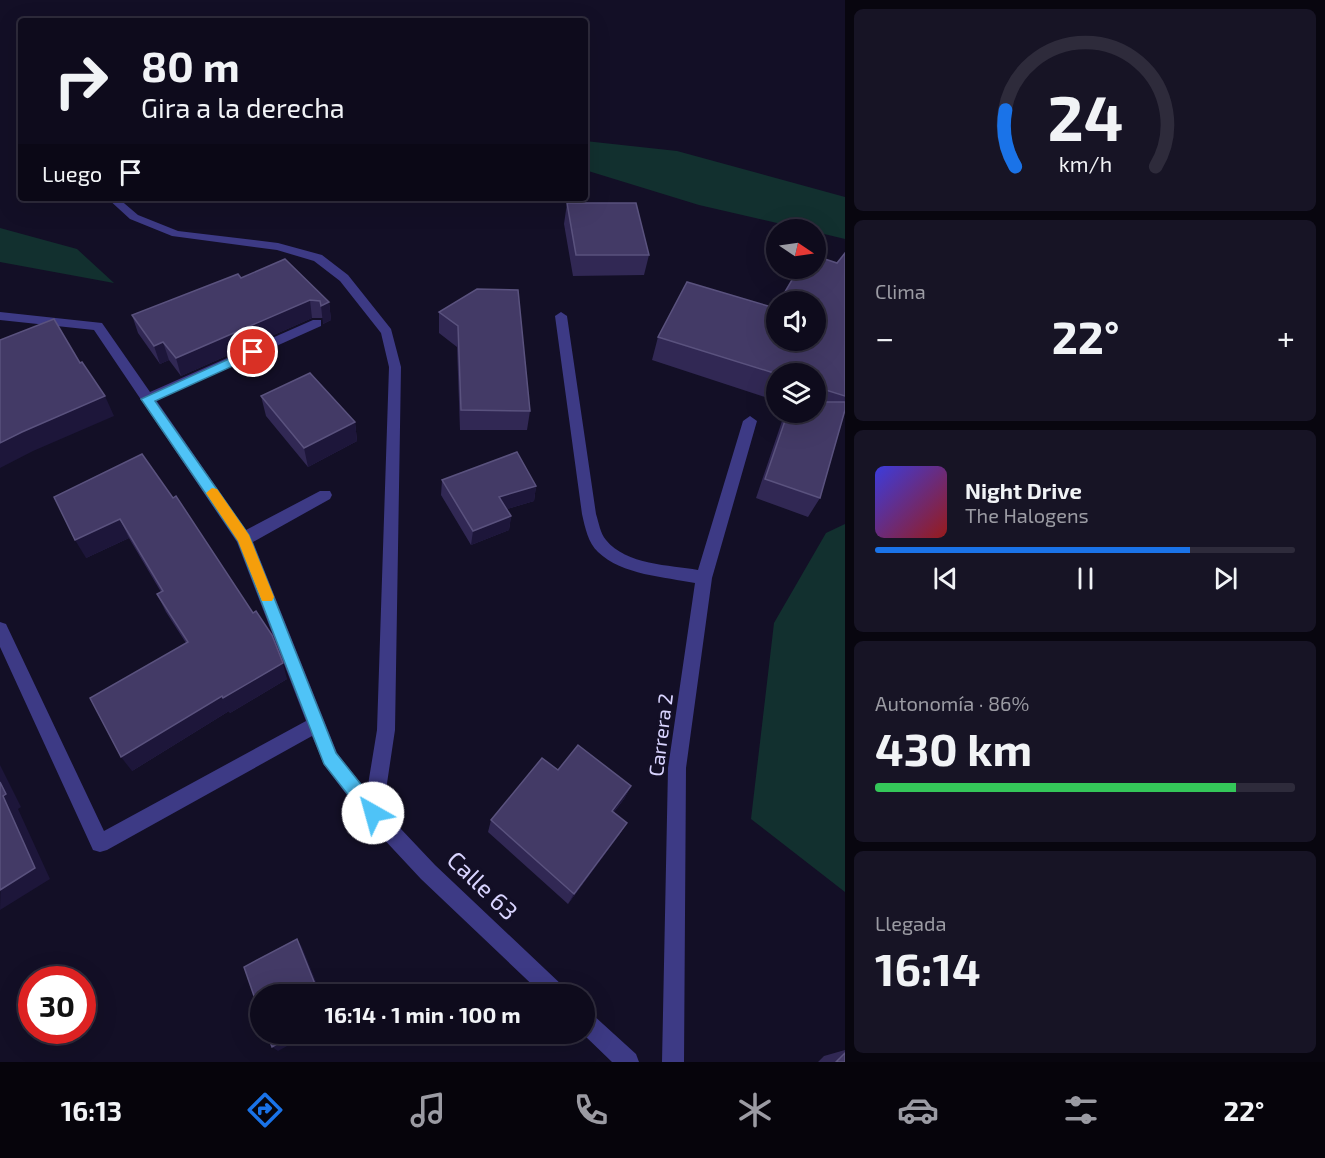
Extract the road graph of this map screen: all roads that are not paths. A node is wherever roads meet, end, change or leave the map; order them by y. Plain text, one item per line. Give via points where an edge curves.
1 (115, 201) edge
2 (0, 316) edge
3 (561, 316) dead end
4 (317, 323) dead end
5 (147, 399) junction
6 (750, 421) dead end
7 (325, 495) dead end
8 (244, 539) junction
9 (704, 578) junction
10 (0, 629) edge
11 (318, 724) junction
12 (373, 813) junction
13 (546, 984) edge
14 (595, 1031) edge
15 (628, 1062) edge
16 (673, 1062) edge

1 - 12 street via 134,217 176,234 278,247 318,258 344,278 387,332 395,367 386,730
2 - 5 street, Calle 63 via 99,326
3 - 9 street via 589,514 596,537 605,549 628,562
4 - 5 street
5 - 8 street, Calle 63
6 - 9 street, Carrera 2
7 - 8 street
8 - 11 street, Calle 63
9 - 16 street, Carrera 2 via 677,768
10 - 11 street via 100,843
11 - 12 street, Calle 63 via 330,759
12 - 13 street, Calle 63 via 428,872
14 - 15 street

